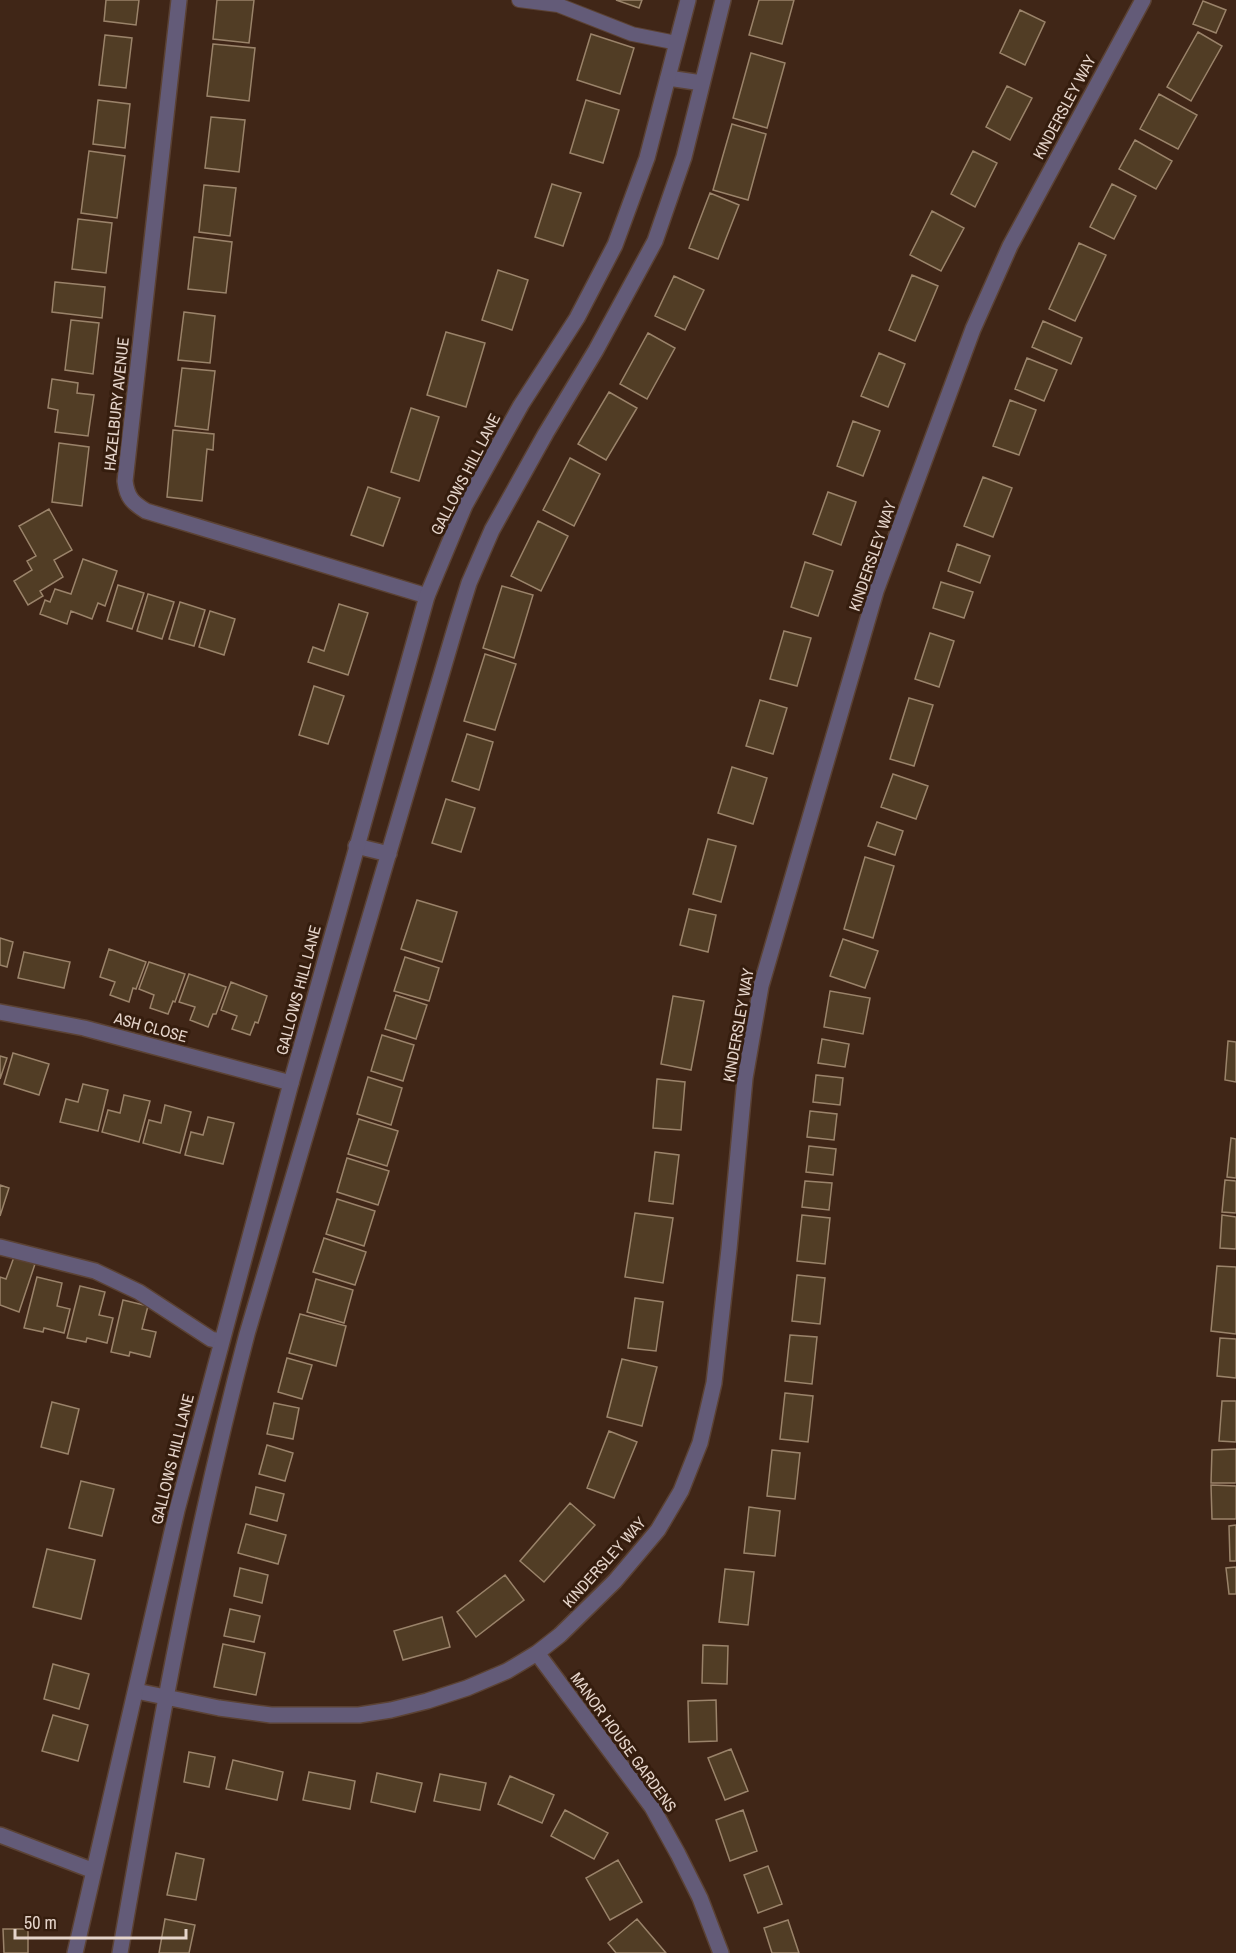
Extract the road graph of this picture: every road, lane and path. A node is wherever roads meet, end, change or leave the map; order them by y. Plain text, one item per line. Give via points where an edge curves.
1 (179, 0) edge
2 (519, 0) edge
3 (688, 0) edge
4 (723, 0) edge
5 (1143, 0) edge
6 (677, 43) junction
7 (668, 78) junction
8 (702, 83) junction
9 (427, 596) junction
10 (356, 846) junction
11 (389, 854) junction
12 (0, 1012) edge
13 (291, 1083) junction
14 (0, 1247) edge
15 (220, 1341) junction
16 (537, 1653) junction
17 (136, 1691) junction
18 (165, 1698) junction
19 (0, 1835) edge
20 (94, 1871) junction
21 (75, 1953) edge
22 (120, 1953) edge
23 (721, 1953) edge

1 - 9 street, HAZELBURY AVENUE via 126,494 146,511
2 - 6 lane via 558,5 632,34
3 - 6 street, GALLOWS HILL LANE
4 - 8 street
5 - 16 street, KINDERSLEY WAY via 1010,246 973,329 876,591 760,986 745,1078 714,1383 700,1443 681,1491 658,1530 615,1581
6 - 7 street, GALLOWS HILL LANE
7 - 8 street
7 - 9 street, GALLOWS HILL LANE via 647,158 615,245 577,318 521,405 465,505
8 - 11 street via 684,157 655,241 492,530 469,583
9 - 10 street, GALLOWS HILL LANE
10 - 11 street
10 - 13 street, GALLOWS HILL LANE
11 - 18 street via 235,1378
12 - 13 street, ASH CLOSE via 84,1028
13 - 15 street, GALLOWS HILL LANE
14 - 15 street via 95,1270
15 - 17 street, GALLOWS HILL LANE
16 - 18 street, KINDERSLEY WAY via 467,1688 392,1710 359,1715 271,1715
16 - 23 street, MANOR HOUSE GARDENS via 652,1807 700,1898
17 - 18 street, KINDERSLEY WAY
17 - 20 street, GALLOWS HILL LANE
18 - 22 street
19 - 20 street
20 - 21 street, GALLOWS HILL LANE

